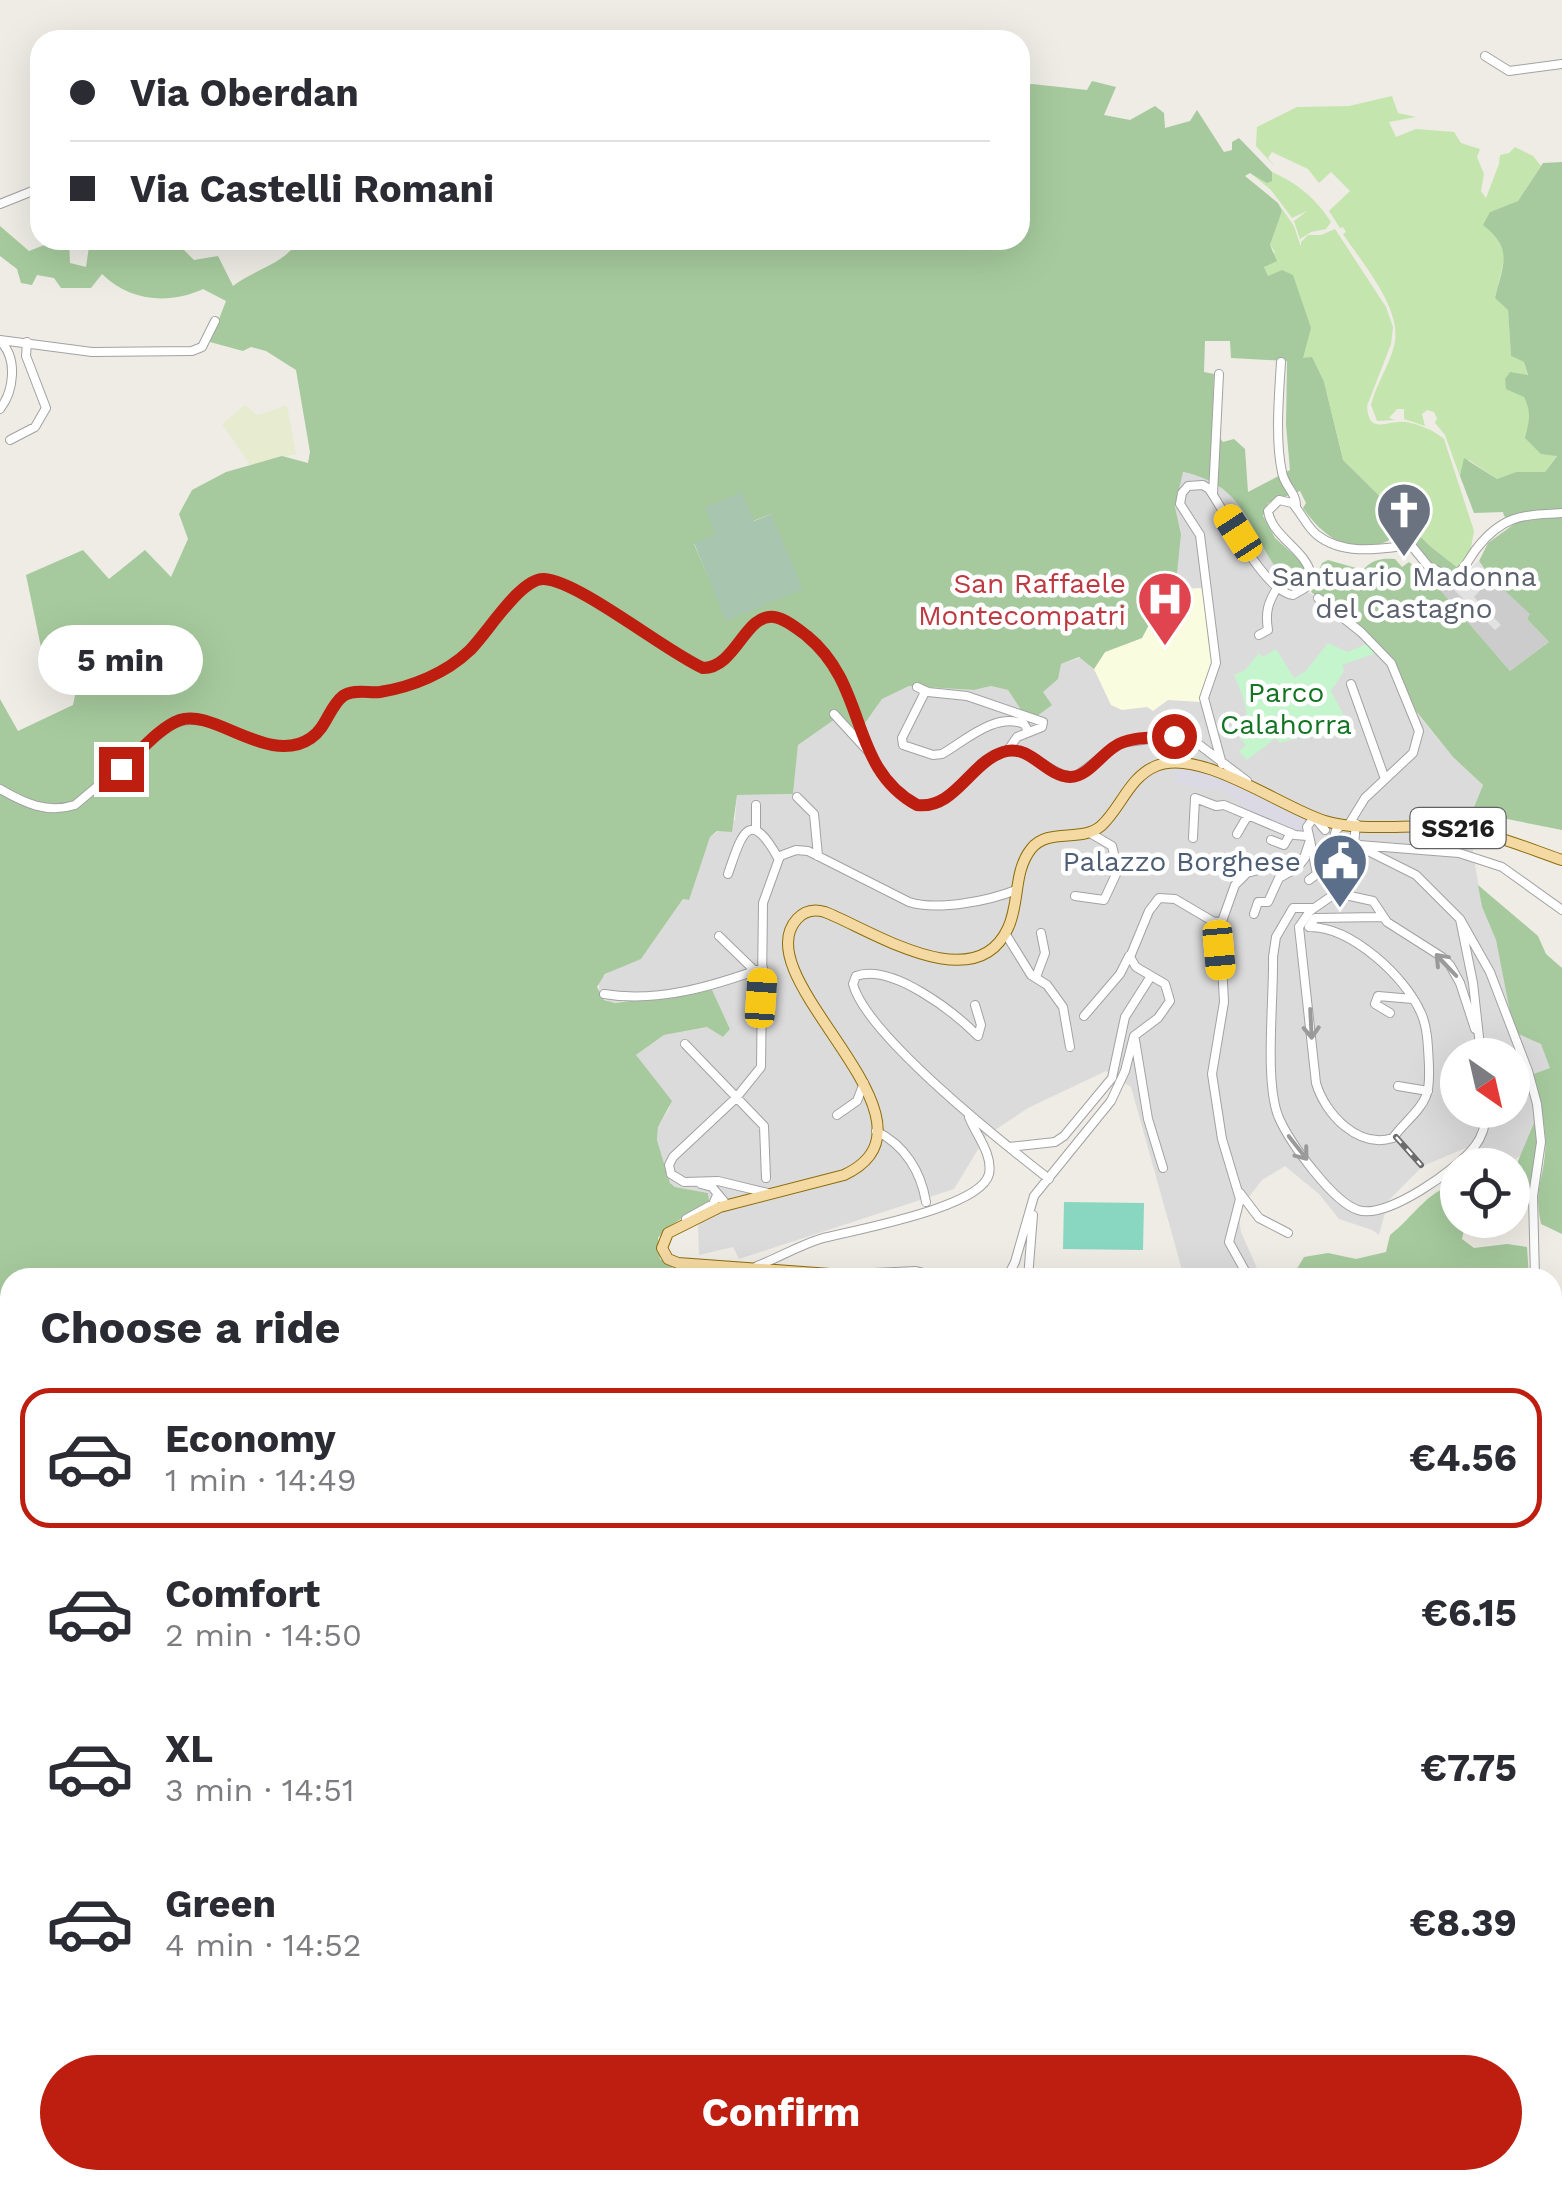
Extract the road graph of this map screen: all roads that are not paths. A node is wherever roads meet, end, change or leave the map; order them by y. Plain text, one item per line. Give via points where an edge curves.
1 (1485, 56) dead end
2 (1562, 64) edge
3 (30, 192) edge
4 (0, 204) edge
5 (214, 321) dead end
6 (0, 340) edge
7 (27, 342) junction
8 (1281, 362) dead end
9 (1220, 374) dead end
10 (0, 409) edge
11 (10, 440) dead end
12 (1212, 494) junction
13 (1296, 507) junction
14 (1562, 512) edge
15 (1278, 588) junction
16 (1318, 598) dead end
17 (1259, 635) dead end
18 (1351, 684) dead end
19 (834, 714) dead end
20 (1029, 732) junction
21 (1008, 750) junction
22 (870, 754) junction
23 (1222, 764) junction
24 (1386, 778) junction
25 (0, 788) edge
26 (1261, 792) junction
27 (798, 797) dead end
28 (756, 806) dead end
29 (1243, 813) junction
30 (1314, 817) junction
31 (1339, 827) junction
32 (756, 830) junction
33 (1090, 833) junction
34 (1291, 833) junction
35 (1237, 834) dead end
36 (1193, 838) dead end
37 (1309, 838) junction
38 (1271, 840) dead end
39 (1354, 844) junction
40 (1306, 854) junction
41 (818, 856) junction
42 (778, 858) junction
43 (1562, 860) edge
44 (1020, 873) junction
45 (728, 874) dead end
46 (1310, 880) dead end
47 (1016, 890) junction
48 (1336, 893) junction
49 (1000, 894) junction
50 (1075, 896) dead end
51 (1227, 905) junction
52 (1013, 906) junction
53 (1562, 910) edge
54 (1254, 914) dead end
55 (1207, 916) junction
56 (1312, 918) junction
57 (1385, 919) junction
58 (1460, 919) junction
59 (1222, 921) junction
60 (1299, 928) junction
61 (1005, 932) junction
62 (1041, 932) dead end
63 (1219, 934) junction
64 (719, 936) dead end
65 (1130, 952) junction
66 (759, 969) junction
67 (1150, 976) junction
68 (1036, 977) junction
69 (604, 994) dead end
70 (1413, 999) junction
71 (975, 1005) dead end
72 (1390, 1013) dead end
73 (1084, 1016) dead end
74 (1477, 1031) junction
75 (1134, 1036) junction
76 (1478, 1038) edge
77 (685, 1044) dead end
78 (1070, 1048) dead end
79 (864, 1083) junction
80 (1398, 1086) dead end
81 (1428, 1092) junction
82 (736, 1098) junction
83 (968, 1114) junction
84 (837, 1115) dead end
85 (1482, 1128) edge
86 (876, 1131) junction
87 (993, 1135) junction
88 (983, 1145) junction
89 (1009, 1148) junction
90 (1163, 1168) dead end
91 (671, 1174) junction
92 (766, 1178) dead end
93 (1049, 1179) junction
94 (712, 1181) junction
95 (715, 1191) junction
96 (778, 1193) junction
97 (1238, 1193) junction
98 (1034, 1196) junction
99 (926, 1202) dead end
100 (728, 1205) junction
101 (678, 1226) junction
102 (1288, 1233) dead end
103 (747, 1266) junction
104 (776, 1268) edge
105 (1013, 1268) edge
106 (1029, 1268) edge
107 (1243, 1268) edge
108 (1535, 1268) edge

1 - 2 street via 1509,70
3 - 4 street
5 - 7 street via 207,340 192,351 92,352
6 - 7 street
6 - 10 street via 12,364 10,392
7 - 11 street via 46,408 34,428
8 - 13 street via 1281,464
9 - 12 street
12 - 15 street
12 - 23 street via 1194,484 1180,498 1202,545 1216,663 1204,698
13 - 14 street via 1329,542 1369,551 1411,546 1444,576 1458,574 1496,528 1521,514
13 - 15 street via 1280,500 1268,516 1311,574 1299,592
15 - 17 street via 1268,602 1268,630
16 - 24 street via 1391,663 1418,726 1413,752
18 - 24 street
19 - 22 street
20 - 20 street via 1043,722 967,696 921,689 902,738 908,749 940,755 1010,718
20 - 21 street
21 - 22 street via 944,800 924,806 890,786
21 - 23 street via 1071,777 1120,743 1184,735
22 - 25 street via 839,672 811,639 784,621 758,622 722,664 703,668 579,592 544,579 528,583 446,668 392,689 346,694 300,744 267,744 186,719 75,806 36,807
23 - 26 street
24 - 31 street
26 - 30 main road, SS216
26 - 33 main road, SS216 via 1182,762 1157,765
27 - 41 street via 815,816
28 - 32 street
29 - 34 street
29 - 35 street
29 - 36 street via 1195,798
30 - 31 main road, SS216
30 - 37 street
31 - 39 street
31 - 43 main road, SS216 via 1463,829
31 - 48 street via 1332,846
32 - 42 street
32 - 45 street via 740,838
33 - 44 main road via 1042,840
33 - 50 street via 1112,846 1118,870 1105,899
34 - 37 street
34 - 38 street via 1284,845
37 - 40 street
37 - 46 street via 1317,874
39 - 53 street via 1460,853 1502,867
39 - 58 street via 1416,876
40 - 51 street via 1247,873
40 - 54 street
41 - 42 street via 796,850
41 - 49 street via 915,904
42 - 66 street via 764,897
44 - 47 main road
44 - 49 street
47 - 49 street
47 - 52 main road
48 - 56 street
48 - 57 street via 1372,900
49 - 52 street
51 - 55 street
51 - 59 street
52 - 61 main road
55 - 59 street
55 - 63 street
55 - 65 street via 1159,898
56 - 57 street
56 - 60 street
56 - 60 street
56 - 70 street via 1364,947
56 -> 85 street via 1293,908 1276,937 1271,1092 1289,1136 1341,1202 1378,1212 1465,1157
74 -> 57 street via 1452,968
58 - 74 street
58 - 108 street via 1488,968 1534,1091 1540,1129
59 - 63 street
60 -> 81 street via 1316,1083 1328,1110 1370,1141 1386,1140
61 - 68 street
61 - 79 main road via 980,954 944,959 917,954 826,912 797,918 788,939 796,974
62 - 68 street via 1045,953
63 - 97 street via 1224,1002 1212,1074
64 - 66 street
65 - 67 street via 1132,963
65 - 73 street
66 - 69 street via 710,987 650,996
66 - 82 street via 762,1062
67 - 75 street via 1167,986 1170,1001
67 - 89 street via 1124,1017 1112,1078 1092,1104 1055,1142
68 - 78 street via 1063,1007
70 - 72 street via 1378,996 1376,1004
70 - 81 street via 1426,1036
71 - 83 street via 978,1036 900,980 861,974 853,984 873,1020
74 - 76 street
75 - 90 street
75 - 93 street via 1111,1101
77 - 82 street
79 - 84 street via 857,1101
79 - 86 main road
80 - 81 street
82 - 91 street via 672,1157
82 - 92 street via 764,1126
83 - 87 street
83 - 88 street
86 - 96 main road via 870,1156 857,1170
86 - 99 street via 904,1151 921,1177
87 - 88 street via 984,1136
87 - 89 street
88 - 103 street via 989,1173 974,1193
89 - 93 street
91 - 94 street via 684,1182
91 - 95 street via 680,1184 708,1184
93 - 98 street
94 - 96 street
94 - 100 street via 728,1191
95 - 100 street
95 - 101 street via 713,1204
96 - 100 main road
97 - 102 street via 1258,1218
97 - 107 street via 1228,1240
98 - 105 street
98 - 106 street
100 - 101 main road
101 - 103 main road via 662,1242 672,1262
103 - 104 main road

